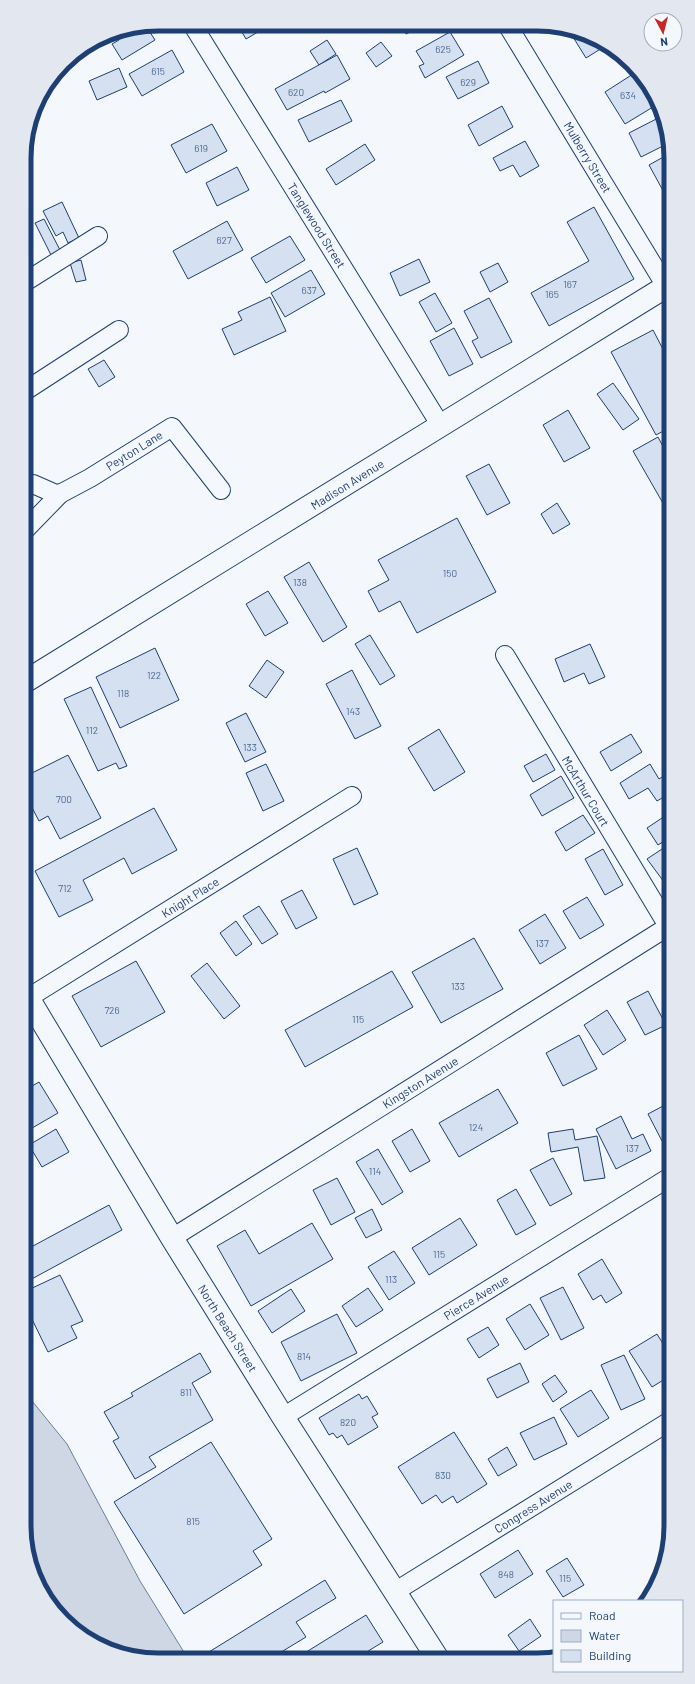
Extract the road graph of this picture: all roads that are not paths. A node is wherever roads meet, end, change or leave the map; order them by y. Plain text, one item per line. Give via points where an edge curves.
1 (196, 31) edge
2 (511, 31) edge
3 (98, 236) dead end
4 (31, 278) edge
5 (664, 282) edge
6 (664, 289) edge
7 (119, 330) dead end
8 (31, 387) edge
9 (441, 426) junction
10 (31, 484) edge
11 (221, 490) dead end
12 (61, 493) junction
13 (31, 524) edge
14 (505, 655) dead end
15 (31, 678) edge
16 (352, 796) dead end
17 (664, 919) edge
18 (664, 929) edge
19 (31, 995) edge
20 (31, 1004) edge
21 (664, 1181) edge
22 (172, 1238) junction
23 (283, 1416) junction
24 (664, 1425) edge
25 (396, 1591) junction
26 (434, 1653) edge

1 - 9 street, Tanglewood Street
2 - 5 street, Mulberry Street
3 - 4 street
6 - 9 street, Madison Avenue
7 - 8 street
9 - 15 street, Madison Avenue
10 - 12 street via 58,495
11 - 12 street, Peyton Lane via 172,427
12 - 13 street
14 - 17 street, McArthur Court
16 - 19 street, Knight Place
18 - 22 street, Kingston Avenue
20 - 22 street, North Beach Street
21 - 23 street, Pierce Avenue
22 - 23 street, North Beach Street
23 - 25 street, North Beach Street
24 - 25 street, Congress Avenue
25 - 26 street, North Beach Street

